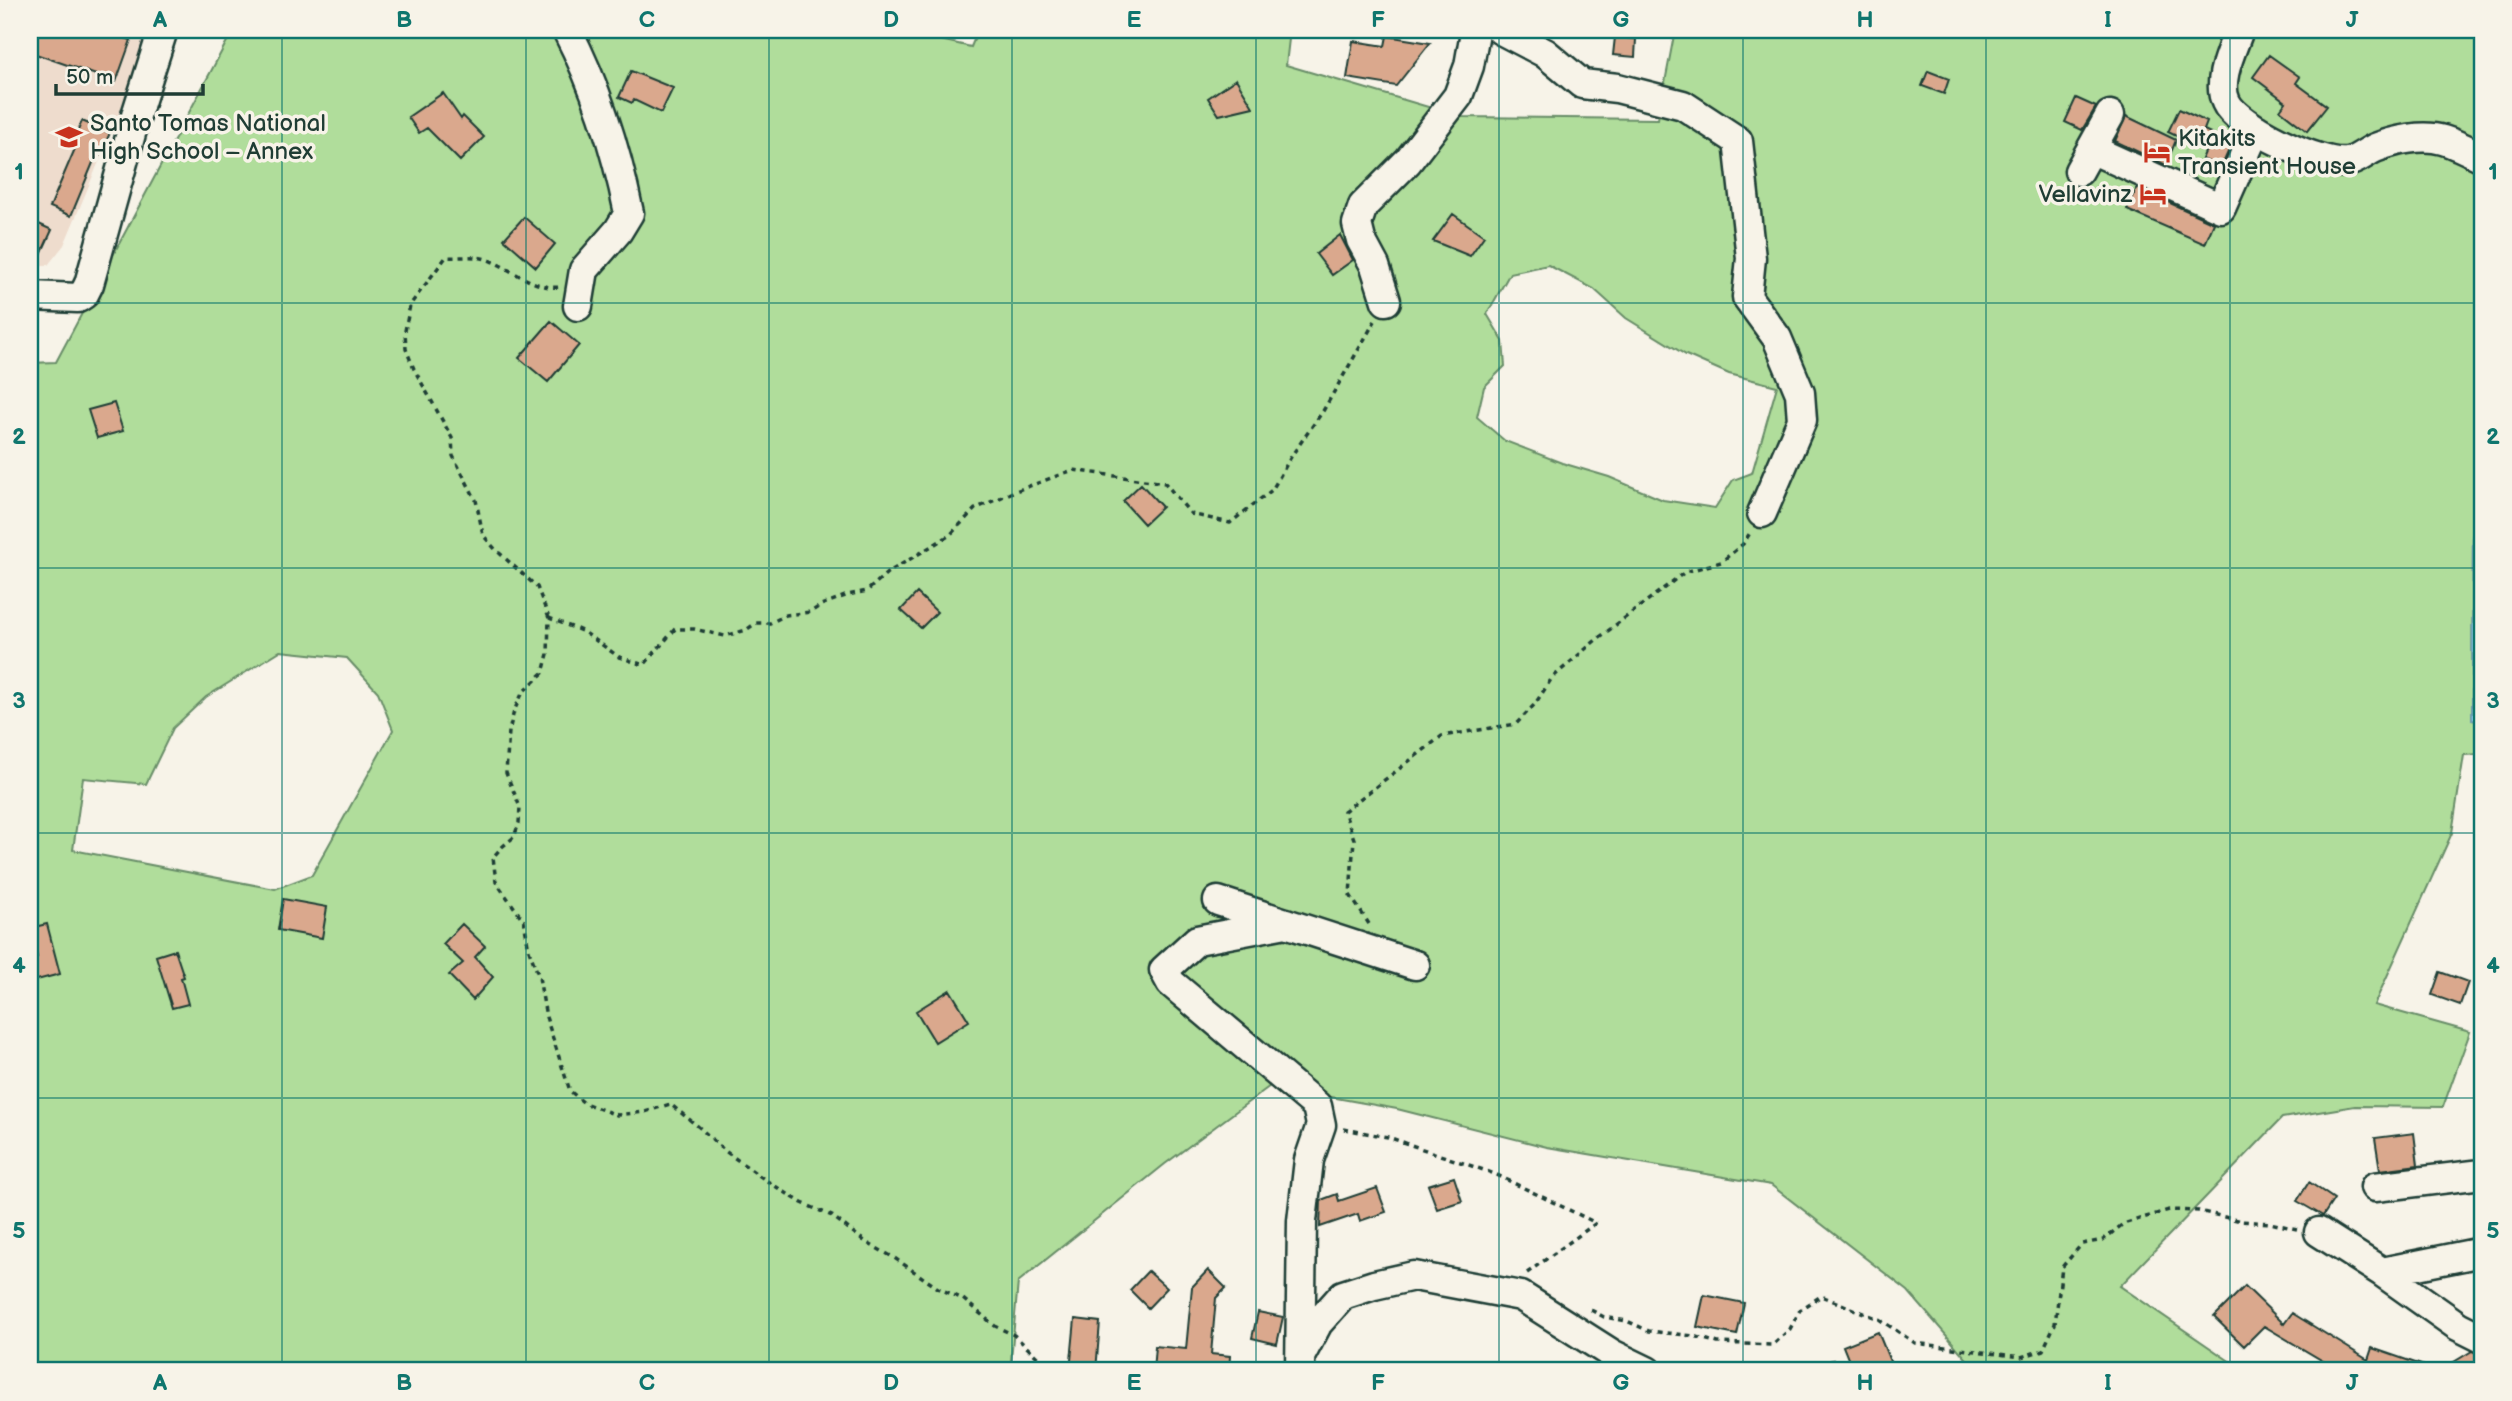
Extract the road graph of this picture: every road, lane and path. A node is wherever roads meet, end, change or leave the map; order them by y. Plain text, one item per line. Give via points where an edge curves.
1 (163, 30) edge
2 (567, 30) edge
3 (1483, 30) edge
4 (2239, 30) edge
5 (2110, 115) dead end
6 (2256, 129) junction
7 (2482, 157) edge
8 (580, 295) joint
9 (30, 296) edge
10 (1386, 301) joint
11 (1762, 513) joint
12 (549, 618) junction
13 (1217, 901) dead end
14 (1286, 923) junction
15 (1370, 926) dead end
16 (1415, 965) dead end
17 (1321, 1125) junction
18 (2482, 1174) edge
19 (2375, 1187) dead end
20 (2319, 1232) joint
21 (2482, 1252) edge
22 (2382, 1272) junction
23 (1502, 1292) junction
24 (1583, 1307) dead end
25 (2482, 1338) edge
26 (1832, 1359) dead end
27 (1300, 1365) edge
28 (1052, 1371) edge
29 (1647, 1371) edge
30 (1833, 1371) edge

1 - 9 street via 89,284 78,298
2 - 8 street via 588,71 615,149 629,213 584,270
3 - 10 street via 1458,96 1408,161 1363,206 1357,224
3 - 11 street via 1545,53 1582,84 1674,102 1738,141 1751,258 1747,297 1777,338 1800,393 1802,420
4 - 6 street via 2223,87 2226,102 2236,115
5 - 6 street via 2085,160 2221,208
6 - 7 street via 2325,160 2348,162 2376,148 2416,138 2442,139
8 - 12 path via 534,282 487,260 446,257 410,305 405,331 414,369 452,438 453,456 476,500 483,535 537,587
10 - 12 path via 1272,490 1230,523 1191,514 1165,483 1073,470 975,509 950,535 887,573 867,591 725,636 694,628 675,629 644,665 619,657 584,632
11 - 15 path via 1743,544 1721,562 1685,572 1596,640 1552,678 1516,724 1442,736 1344,811 1354,839 1350,895
12 - 28 path via 543,673 523,692 509,731 506,774 520,807 519,823 514,837 494,857 496,882 524,921 546,1017 570,1091 584,1103 617,1115 670,1104 764,1179 832,1216 918,1276 963,1299 995,1326 1014,1335
13 - 14 street
14 - 16 street
14 - 17 street via 1197,940 1164,970 1171,983 1317,1107
17 - 23 path via 1388,1137 1456,1160 1596,1223
17 - 27 street via 1309,1160 1302,1221
18 - 19 street
20 - 22 street
20 - 24 path via 2199,1211 2169,1210 2123,1224 2103,1240 2082,1244 2062,1267 2051,1333 2043,1350 2021,1357 1915,1343 1879,1319 1821,1296 1800,1310 1790,1329 1773,1345 1718,1343 1649,1331
21 - 22 street
22 - 25 street
23 - 27 street via 1415,1276 1343,1296 1318,1323
23 - 29 street via 1521,1296
26 - 30 path

